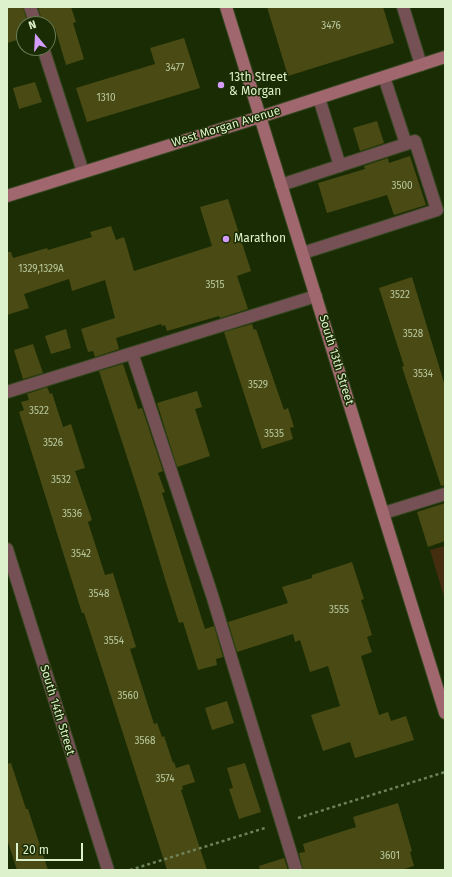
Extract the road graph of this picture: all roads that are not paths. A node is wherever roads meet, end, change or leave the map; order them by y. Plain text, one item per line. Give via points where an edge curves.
1 (226, 7) edge
2 (403, 7) edge
3 (46, 56) edge
4 (445, 57) edge
5 (421, 65) junction
6 (384, 77) junction
7 (319, 98) junction
8 (260, 117) junction
9 (406, 144) junction
10 (340, 166) junction
11 (83, 172) junction
12 (281, 184) junction
13 (7, 196) edge
14 (303, 253) junction
15 (316, 296) junction
16 (132, 353) junction
17 (7, 392) edge
18 (445, 494) edge
19 (384, 513) junction
20 (7, 549) edge
21 (442, 692) edge
22 (445, 713) edge
23 (108, 870) edge
24 (296, 870) edge

1 - 8 street, South 13th Street
2 - 5 street
3 - 11 street
4 - 5 street, West Morgan Avenue
5 - 6 street, West Morgan Avenue
6 - 7 street, West Morgan Avenue
6 - 9 street
7 - 8 street, West Morgan Avenue
7 - 10 street
8 - 11 street, West Morgan Avenue
8 - 12 street, South 13th Street
9 - 10 street
9 - 14 street via 415,141 437,210
10 - 12 street
11 - 13 street, West Morgan Avenue
12 - 14 street, South 13th Street
14 - 15 street, South 13th Street
15 - 16 street
15 - 19 street, South 13th Street
16 - 17 street
16 - 24 street via 212,595
18 - 19 street
19 - 21 street, South 13th Street
20 - 23 street, South 14th Street
21 - 22 street, South 13th Street

